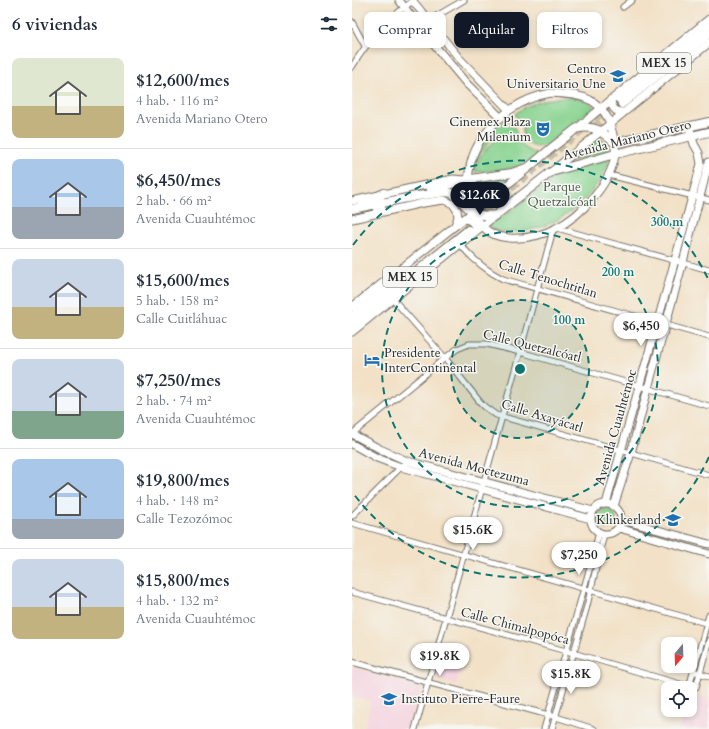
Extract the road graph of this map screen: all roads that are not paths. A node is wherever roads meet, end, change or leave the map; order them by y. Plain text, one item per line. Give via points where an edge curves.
1 (399, 0) edge
2 (413, 0) edge
3 (464, 0) edge
4 (632, 0) edge
5 (623, 7) dead end
6 (404, 8) junction
7 (399, 12) edge
8 (407, 12) edge
9 (422, 12) edge
10 (444, 12) edge
11 (709, 19) edge
12 (352, 22) edge
13 (709, 26) edge
14 (709, 34) edge
15 (446, 41) edge
16 (709, 43) edge
17 (364, 44) edge
18 (364, 48) edge
19 (437, 48) edge
20 (352, 67) edge
21 (619, 104) junction
22 (507, 108) junction
23 (601, 108) junction
24 (498, 116) junction
25 (709, 122) edge
26 (610, 123) junction
27 (689, 126) junction
28 (576, 129) junction
29 (601, 131) junction
30 (709, 132) edge
31 (691, 136) junction
32 (615, 143) junction
33 (615, 154) junction
34 (709, 162) edge
35 (529, 167) junction
36 (551, 172) junction
37 (609, 175) junction
38 (468, 180) junction
39 (441, 192) junction
40 (384, 193) junction
41 (418, 196) junction
42 (693, 196) junction
43 (700, 198) junction
44 (709, 200) edge
45 (352, 201) edge
46 (383, 202) junction
47 (423, 203) junction
48 (352, 209) edge
49 (472, 212) junction
50 (376, 213) junction
51 (496, 215) junction
52 (352, 219) edge
53 (454, 226) junction
54 (482, 226) junction
55 (468, 227) junction
56 (555, 229) junction
57 (541, 234) junction
58 (550, 240) junction
59 (460, 244) junction
60 (675, 260) junction
61 (683, 262) junction
62 (709, 270) edge
63 (537, 289) junction
64 (393, 299) junction
65 (352, 307) edge
66 (352, 316) edge
67 (658, 323) junction
68 (352, 324) edge
69 (666, 325) junction
70 (352, 332) edge
71 (709, 337) edge
72 (520, 352) junction
73 (445, 358) junction
74 (640, 386) junction
75 (648, 388) junction
76 (709, 406) edge
77 (502, 417) junction
78 (352, 434) edge
79 (352, 444) edge
80 (622, 451) junction
81 (631, 453) junction
82 (407, 461) junction
83 (401, 467) junction
84 (709, 475) edge
85 (484, 482) junction
86 (482, 490) junction
87 (606, 504) junction
88 (614, 506) junction
89 (593, 512) junction
90 (352, 516) edge
91 (591, 519) junction
92 (622, 520) junction
93 (352, 523) edge
94 (619, 528) junction
95 (601, 533) junction
96 (709, 544) edge
97 (709, 554) edge
98 (464, 555) junction
99 (584, 589) junction
100 (591, 591) junction
101 (352, 592) edge
102 (709, 615) edge
103 (446, 618) junction
104 (708, 624) edge
105 (709, 640) edge
106 (566, 651) junction
107 (574, 653) junction
108 (697, 659) edge
109 (352, 662) edge
110 (697, 673) edge
111 (700, 673) junction
112 (709, 676) edge
113 (672, 681) edge
114 (428, 683) junction
115 (697, 684) edge
116 (548, 715) junction
117 (556, 717) junction
118 (415, 729) edge
119 (544, 729) edge
120 (552, 729) edge
121 (594, 729) edge

1 - 6 main road
2 - 6 street
2 - 9 main road
3 - 10 street
4 - 5 street
6 - 7 street
6 - 8 main road
11 - 21 main road
12 - 17 street
13 - 21 main road, MEX 15
14 - 21 main road, MEX 15
15 - 22 main road
16 - 21 main road
18 - 20 street
19 - 24 main road
21 - 23 main road
21 - 26 main road
22 - 23 main road via 551,94 575,95
22 - 24 main road
23 - 26 main road
23 - 28 main road
24 - 38 main road via 475,151 469,167
25 - 27 main road, Avenida Mariano Otero
26 - 29 main road
26 - 32 main road
27 - 31 main road, Avenida Cuauhtémoc
27 - 32 main road, Avenida Mariano Otero
28 - 29 main road via 589,127
28 - 35 main road
29 - 32 main road
29 - 36 main road
30 - 31 main road, Avenida Mariano Otero
31 - 33 main road, Avenida Mariano Otero
31 - 42 main road, Avenida Cuauhtémoc via 701,160
32 - 33 main road
33 - 36 main road, Avenida Mariano Otero
33 - 37 main road
34 - 43 main road, Avenida Cuauhtémoc
35 - 38 main road via 512,173
35 - 49 main road
36 - 51 main road
37 - 42 street
37 - 56 main road via 575,216
38 - 40 main road via 453,179
38 - 41 main road via 428,190
38 - 49 main road
39 - 41 main road
39 - 47 main road
39 - 49 main road via 454,194
40 - 45 main road
40 - 48 main road
41 - 46 main road
42 - 43 street
42 - 60 main road, Avenida Cuauhtémoc
43 - 44 street
43 - 61 main road, Avenida Cuauhtémoc
46 - 48 main road
46 - 50 main road
47 - 50 main road
47 - 53 main road via 444,200 453,204 458,215
49 - 51 main road
49 - 54 main road
49 - 55 main road
50 - 52 main road
51 - 54 main road
53 - 55 main road
53 - 65 main road
54 - 55 main road
54 - 57 main road via 505,238
55 - 59 main road
55 - 66 main road, MEX 15
55 - 68 main road, MEX 15
56 - 57 main road
56 - 58 street
56 - 60 street
57 - 58 street
58 - 63 street
59 - 63 street, Calle Tenochtitlan via 471,258 494,275
59 - 64 main road
60 - 61 street
60 - 67 main road, Avenida Cuauhtémoc
61 - 62 street
61 - 69 main road, Avenida Cuauhtémoc
63 - 67 street, Calle Tenochtitlan
63 - 72 street
64 - 70 main road
64 - 73 street, Calle Axayácatl
67 - 69 street, Calle Tenochtitlan
67 - 74 main road, Avenida Cuauhtémoc
69 - 71 street, Calle Tenochtitlan
69 - 75 main road, Avenida Cuauhtémoc
72 - 73 street, Calle Quetzalcóatl via 487,344 468,344
72 - 74 street, Calle Quetzalcóatl
72 - 77 street
73 - 77 street, Calle Axayácatl via 480,402 491,412
73 - 78 street, Calle Quetzalcóatl
74 - 75 street, Calle Quetzalcóatl
74 - 80 main road, Avenida Cuauhtémoc
75 - 76 street, Calle Quetzalcóatl
75 - 81 main road, Avenida Cuauhtémoc
77 - 80 street, Calle Axayácatl
77 - 85 street
78 - 82 main road, Avenida Moctezuma
79 - 83 main road, Avenida Moctezuma via 377,458
80 - 81 street, Calle Axayácatl
80 - 87 main road, Avenida Cuauhtémoc
81 - 84 street, Calle Axayácatl
81 - 88 main road, Avenida Cuauhtémoc
82 - 83 street
82 - 85 main road, Avenida Moctezuma
83 - 86 main road, Avenida Moctezuma
83 - 90 street
85 - 86 street
85 - 89 main road, Avenida Moctezuma
86 - 91 main road, Avenida Moctezuma
86 - 98 street
87 - 88 main road
87 - 89 main road
88 - 92 main road via 620,512
89 - 91 main road
91 - 95 main road via 594,528
92 - 94 main road
92 - 96 main road
93 - 98 street
94 - 95 main road via 612,533
94 - 97 main road
95 - 99 street
95 - 100 street
98 - 99 street
98 - 103 street
99 - 100 street
99 - 106 street
100 - 104 street
100 - 107 street
101 - 103 street, Calle Chimalpopóca
102 - 104 street
103 - 106 street, Calle Chimalpopóca
103 - 114 street
104 - 108 street
105 - 111 street
106 - 107 street, Calle Chimalpopóca
106 - 116 street
107 - 113 street, Calle Chimalpopóca
107 - 117 street
109 - 114 street
110 - 111 street
111 - 112 street
111 - 115 street, Calle Chimalpopóca
114 - 116 street
114 - 118 street
116 - 117 street
116 - 119 street
117 - 120 street
117 - 121 street

